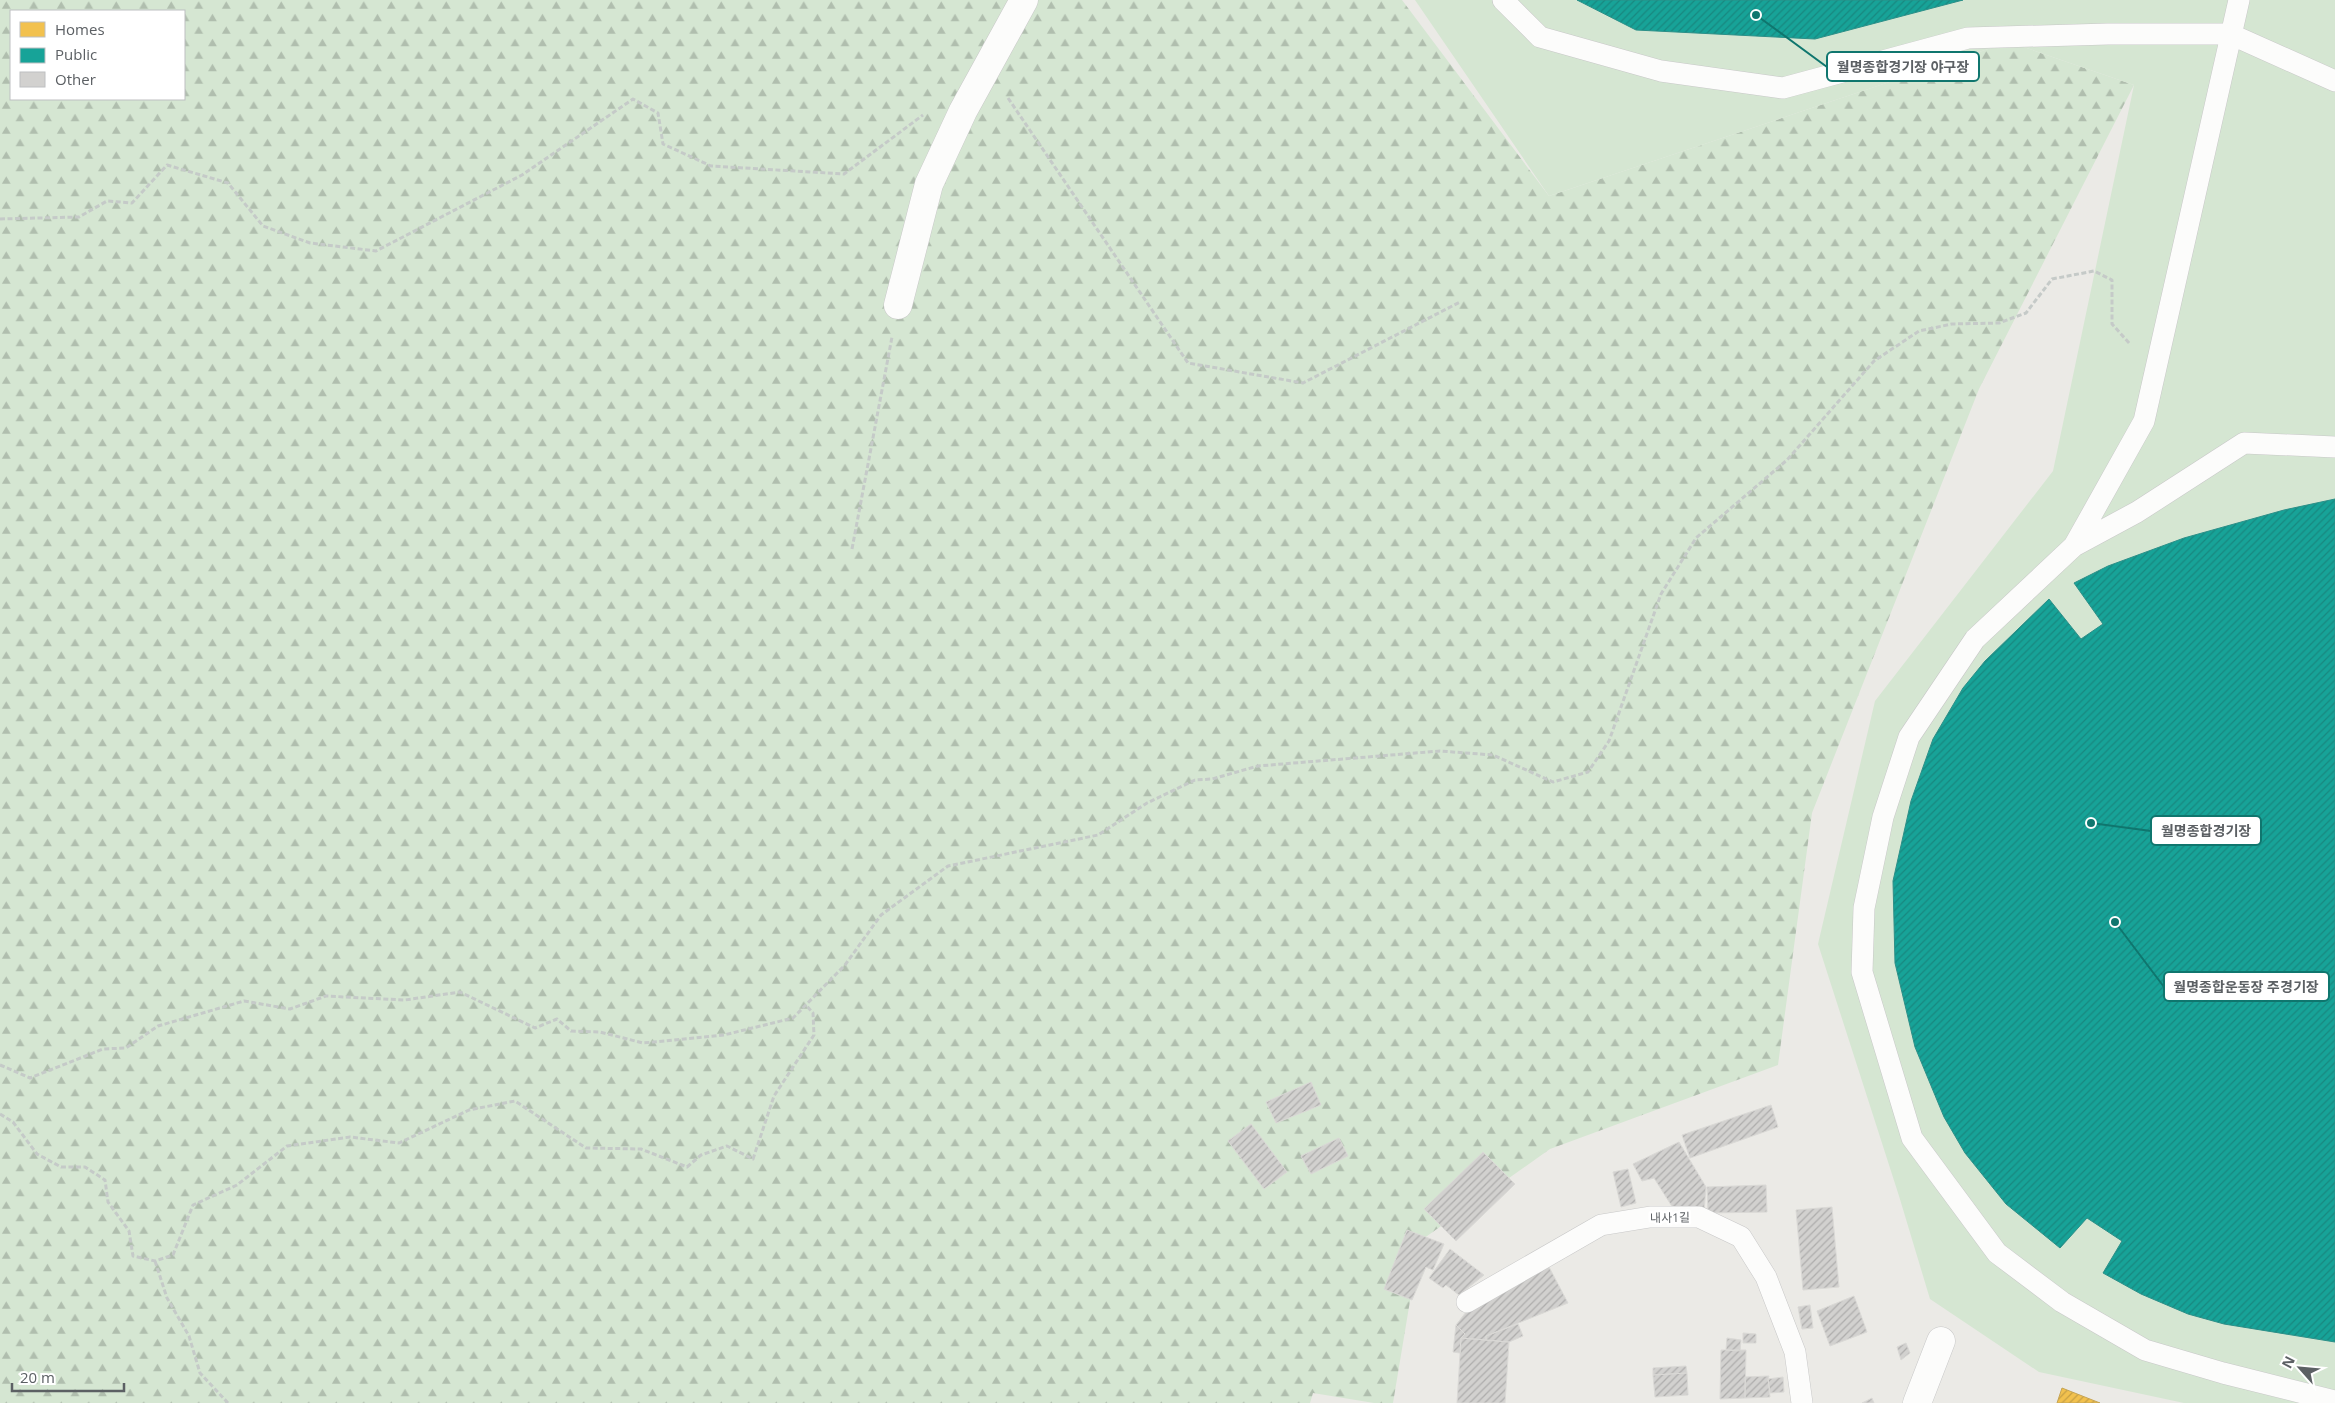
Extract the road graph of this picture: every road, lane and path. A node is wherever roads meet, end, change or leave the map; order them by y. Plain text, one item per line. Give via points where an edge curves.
1 (1024, 0) edge
2 (1503, 0) edge
3 (2239, 0) edge
4 (2230, 34) junction
5 (987, 66) junction
6 (2335, 81) edge
7 (923, 114) dead end
8 (0, 219) edge
9 (1460, 302) dead end
10 (898, 305) joint
11 (2156, 372) junction
12 (2335, 446) edge
13 (2074, 546) junction
14 (852, 549) dead end
15 (806, 1005) junction
16 (0, 1065) edge
17 (0, 1114) edge
18 (155, 1261) junction
19 (1467, 1302) dead end
20 (1942, 1341) dead end
21 (2335, 1401) edge
22 (228, 1403) edge
23 (1802, 1403) edge
24 (1917, 1403) edge

1 - 5 street
2 - 4 lane via 1540,37 1661,71 1783,88 1968,38
3 - 4 lane
4 - 6 lane
4 - 11 lane
5 - 9 path via 1188,363 1303,383
5 - 10 street via 929,184
7 - 8 path via 844,174 711,166 663,144 658,112 633,99 522,175 376,251 310,243 263,226 228,183 167,165 132,203 107,201 79,217
10 - 14 path
11 - 13 lane via 2144,421
11 - 15 path via 2112,324 2112,280 2094,271 2052,279 2026,313 1999,323 1952,324 1919,330 1874,361 1787,460 1696,538 1660,594 1609,741 1588,772 1553,782 1493,755 1440,751 1258,766 1212,779 1195,780 1147,803 1098,835 948,866 880,915 845,965
12 - 13 lane via 2244,443 2137,512
13 - 21 lane via 1975,639 1909,737 1883,817 1864,908 1862,972 1909,1129 1912,1138 1997,1254 2062,1302 2145,1350
15 - 16 path via 793,1018 724,1035 643,1043 600,1032 571,1031 557,1019 535,1028 460,992 405,1000 326,996 290,1009 244,1001 158,1026 126,1048 103,1049 30,1078
15 - 18 path via 813,1013 814,1035 774,1096 753,1159 727,1146 701,1155 687,1167 641,1149 586,1148 515,1101 469,1110 399,1144 350,1137 287,1146 237,1185 193,1205 173,1255
17 - 18 path via 13,1122 37,1154 61,1167 85,1167 105,1180 108,1202 129,1231 133,1256
18 - 22 path via 167,1298 189,1336 200,1373
19 - 23 lane, 내사1길 via 1600,1225 1650,1217 1699,1218 1741,1237 1766,1277 1795,1352
20 - 24 street

